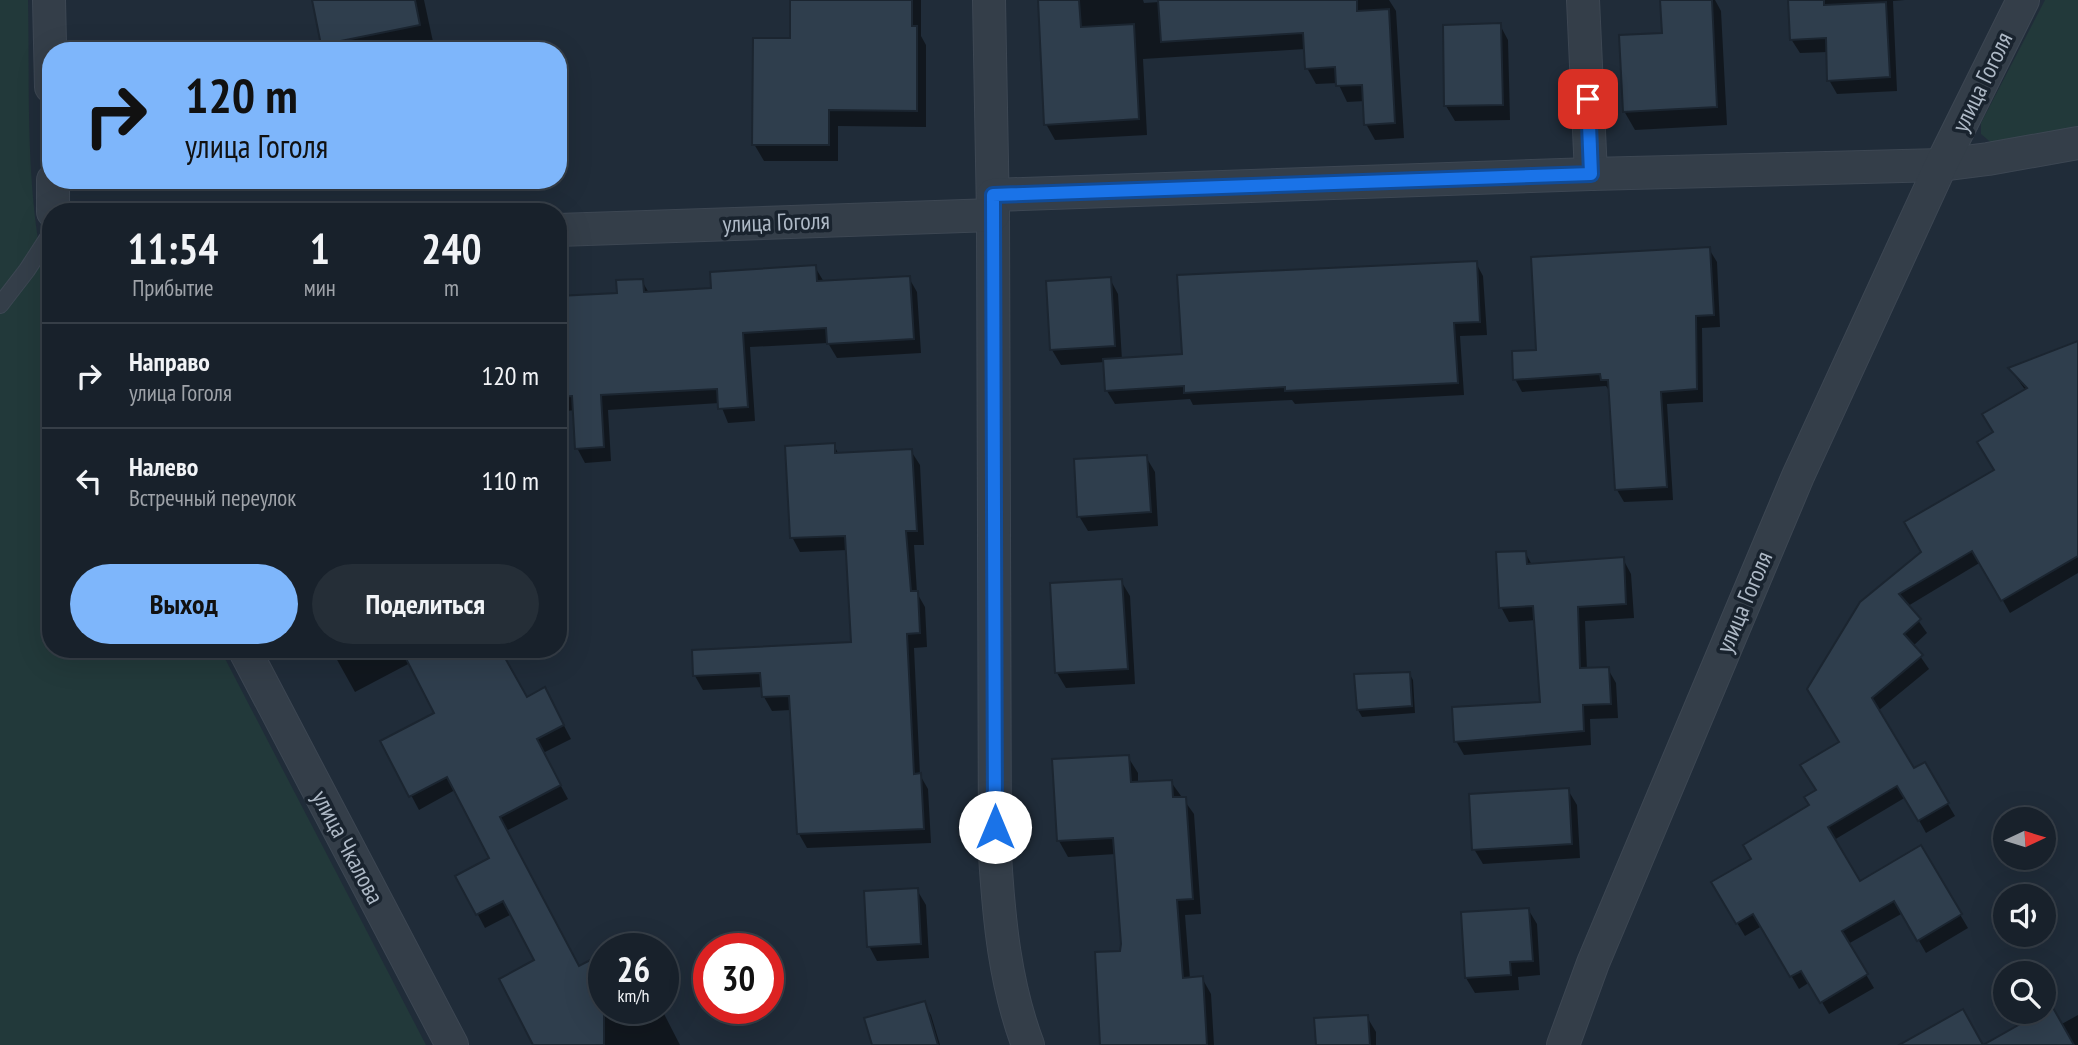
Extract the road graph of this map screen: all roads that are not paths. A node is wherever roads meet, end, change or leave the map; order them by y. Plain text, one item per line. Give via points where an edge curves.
1 (49, 0) edge
2 (989, 0) edge
3 (1583, 0) edge
4 (2023, 0) edge
5 (50, 42) edge
6 (2078, 143) edge
7 (1941, 165) junction
8 (1591, 174) junction
9 (993, 205) junction
10 (567, 229) edge
11 (42, 247) edge
12 (0, 305) edge
13 (249, 658) edge
14 (452, 1045) edge
15 (1028, 1045) edge
16 (1563, 1045) edge

1 - 5 street
2 - 9 street
3 - 8 street
4 - 7 street, улица Гоголя
6 - 7 street, улица Гоголя
7 - 8 street, улица Гоголя
7 - 16 street, улица Гоголя via 1798,476 1593,963
8 - 9 street, улица Гоголя
9 - 10 street, улица Гоголя
9 - 15 street via 995,855 1000,927 1012,993
11 - 12 lane
13 - 14 street, улица Чкалова

